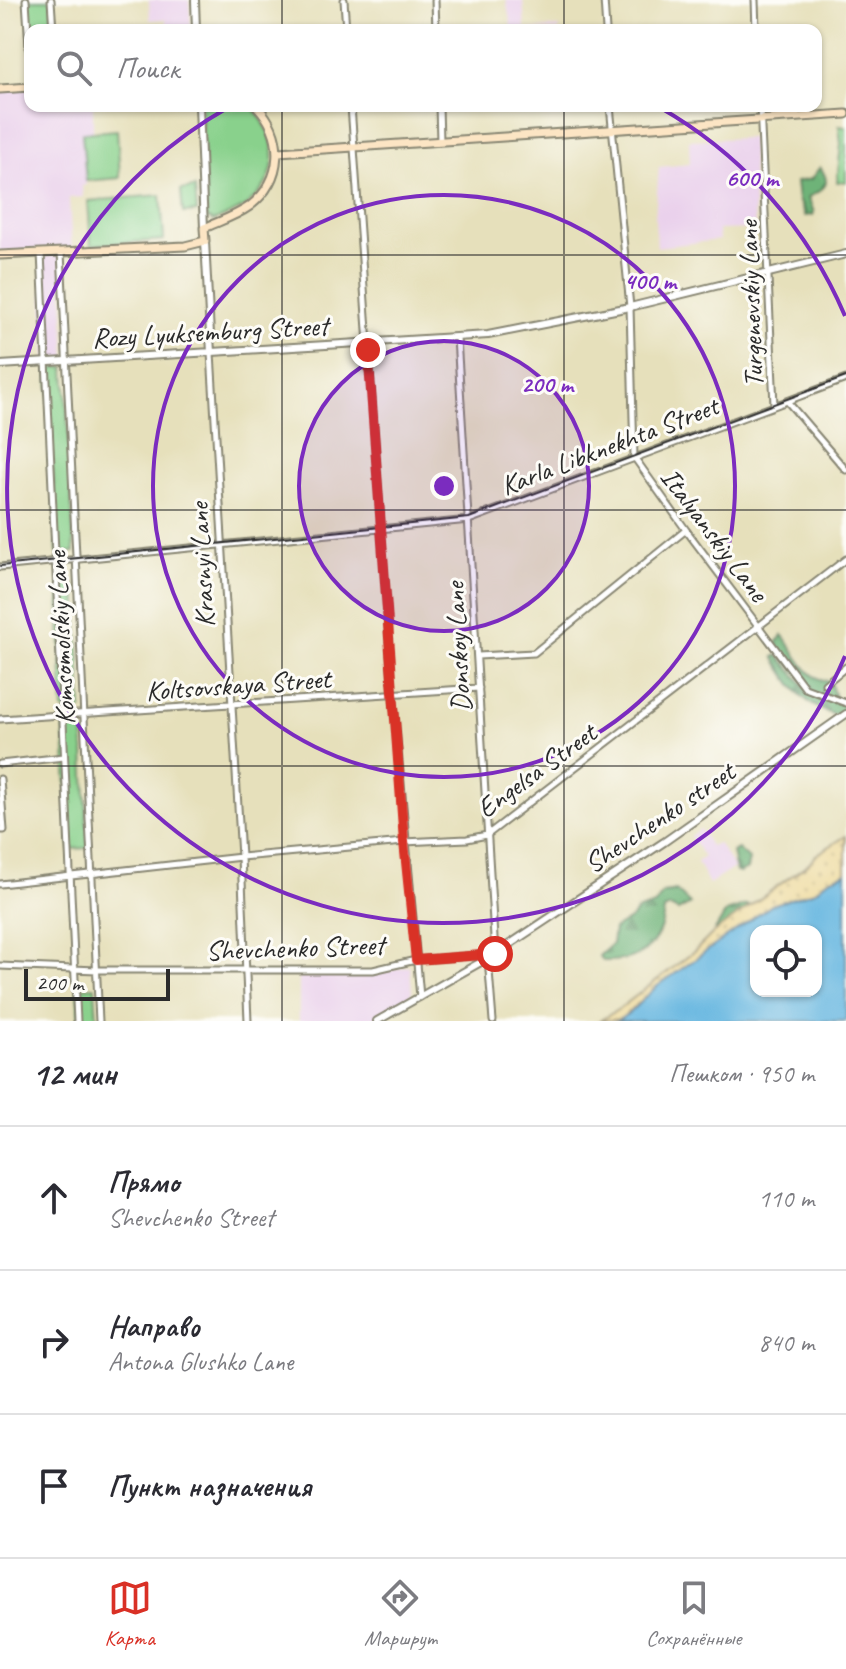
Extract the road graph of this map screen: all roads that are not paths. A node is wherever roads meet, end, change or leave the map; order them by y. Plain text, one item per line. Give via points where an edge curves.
1 (26, 0) edge
2 (51, 0) edge
3 (195, 0) edge
4 (344, 0) edge
5 (435, 0) edge
6 (604, 0) edge
7 (755, 0) edge
8 (28, 24) edge
9 (53, 24) edge
10 (196, 24) edge
11 (346, 24) edge
12 (436, 24) edge
13 (606, 24) edge
14 (756, 24) edge
15 (24, 87) edge
16 (0, 89) edge
17 (199, 112) edge
18 (262, 112) edge
19 (351, 112) edge
20 (439, 112) edge
21 (610, 112) edge
22 (760, 112) edge
23 (846, 114) edge
24 (761, 120) junction
25 (612, 130) junction
26 (440, 141) junction
27 (354, 148) junction
28 (279, 152) junction
29 (204, 228) junction
30 (205, 241) junction
31 (61, 252) junction
32 (41, 253) junction
33 (846, 254) edge
34 (0, 255) edge
35 (769, 272) junction
36 (630, 307) junction
37 (457, 338) junction
38 (368, 343) junction
39 (211, 353) junction
40 (66, 361) junction
41 (46, 362) junction
42 (0, 365) edge
43 (845, 381) edge
44 (787, 400) junction
45 (774, 405) junction
46 (634, 457) junction
47 (846, 470) edge
48 (469, 520) junction
49 (381, 528) junction
50 (686, 530) junction
51 (222, 546) junction
52 (846, 559) edge
53 (77, 560) junction
54 (55, 561) junction
55 (0, 567) edge
56 (758, 625) junction
57 (478, 656) junction
58 (846, 667) edge
59 (825, 684) dead end
60 (479, 688) junction
61 (393, 694) junction
62 (846, 703) edge
63 (230, 705) junction
64 (84, 715) junction
65 (62, 716) junction
66 (844, 716) edge
67 (0, 719) edge
68 (64, 757) junction
69 (0, 764) edge
70 (0, 779) edge
71 (0, 830) edge
72 (487, 835) junction
73 (404, 842) junction
74 (241, 857) junction
75 (92, 874) junction
76 (70, 876) junction
77 (0, 884) edge
78 (492, 956) junction
79 (416, 960) junction
80 (0, 966) edge
81 (74, 969) junction
82 (97, 970) junction
83 (246, 971) junction
84 (420, 997) junction
85 (77, 1021) edge
86 (99, 1021) edge
87 (248, 1021) edge
88 (377, 1021) edge
89 (493, 1021) edge

1 - 8 street
2 - 9 street
3 - 10 street
4 - 11 street
5 - 12 street
6 - 13 street
7 - 14 street
15 - 16 main road
17 - 29 street, Krasnyi Lane
18 - 28 main road
19 - 27 street
20 - 26 street
21 - 25 street, Italyanskiy Lane
22 - 24 street, Turgenevskiy Lane
23 - 24 main road
24 - 25 main road
24 - 35 street, Turgenevskiy Lane
25 - 26 main road
25 - 36 street, Italyanskiy Lane
26 - 27 main road
27 - 28 main road
27 - 38 street
28 - 29 main road via 259,198
29 - 30 main road, Krasnyi Lane
30 - 31 main road
30 - 39 street, Krasnyi Lane
31 - 32 main road
31 - 40 street, Komsomolskiy Lane
32 - 34 main road
32 - 41 street, Komsomolskiy Lane
33 - 35 street, Rozy Lyuksemburg Street
35 - 36 street, Rozy Lyuksemburg Street
35 - 45 street, Turgenevskiy Lane
36 - 37 street, Rozy Lyuksemburg Street
36 - 46 street, Italyanskiy Lane
37 - 38 street, Rozy Lyuksemburg Street
37 - 48 street, Donskoy Lane
38 - 39 street, Rozy Lyuksemburg Street
38 - 49 street
39 - 40 street, Rozy Lyuksemburg Street
39 - 51 street, Krasnyi Lane
40 - 41 street, Rozy Lyuksemburg Street
40 - 53 street, Komsomolskiy Lane
41 - 42 street, Rozy Lyuksemburg Street
41 - 54 street, Komsomolskiy Lane
43 - 44 street, Karla Libknekhta Street
44 - 45 street, Karla Libknekhta Street
44 - 47 street, Turgenevskiy Lane
45 - 46 street, Karla Libknekhta Street
46 - 48 street, Karla Libknekhta Street
46 - 50 street, Italyanskiy Lane
48 - 49 street, Karla Libknekhta Street
48 - 57 street, Donskoy Lane
49 - 51 street, Karla Libknekhta Street
49 - 61 street
50 - 56 street, Italyanskiy Lane
50 - 57 street via 534,653
51 - 53 street, Karla Libknekhta Street
51 - 63 street, Krasnyi Lane
52 - 56 street, Engelsa Street
53 - 54 street, Karla Libknekhta Street
53 - 64 street, Komsomolskiy Lane
54 - 55 street, Karla Libknekhta Street
54 - 65 street, Komsomolskiy Lane
56 - 62 street, Italyanskiy Lane via 805,688
56 - 72 street, Engelsa Street
57 - 60 street, Donskoy Lane
58 - 59 street
60 - 61 street, Koltsovskaya Street
60 - 72 street, Donskoy Lane
61 - 63 street, Koltsovskaya Street
61 - 73 street
63 - 64 street, Koltsovskaya Street
63 - 74 street, Krasnyi Lane
64 - 65 street, Koltsovskaya Street
64 - 75 street, Komsomolskiy Lane
65 - 67 street, Koltsovskaya Street
65 - 68 street, Komsomolskiy Lane
66 - 78 street, Shevchenko street
68 - 69 street
68 - 76 street, Komsomolskiy Lane
70 - 71 street
72 - 73 street, Engelsa Street
72 - 78 street, Donskoy Lane
73 - 74 street, Engelsa Street
73 - 79 street
74 - 75 street, Engelsa Street
74 - 83 street, Krasnyi Lane
75 - 76 street, Engelsa Street
75 - 82 street, Komsomolskiy Lane
76 - 77 street, Engelsa Street
76 - 81 street, Komsomolskiy Lane
78 - 79 street, Shevchenko Street
78 - 84 street, Shevchenko street
78 - 89 street, Donskoy Lane
79 - 83 street, Shevchenko Street via 373,970
79 - 84 street
80 - 81 street, Shevchenko Street
81 - 82 street, Shevchenko Street
81 - 85 street, Komsomolskiy Lane
82 - 83 street, Shevchenko Street
82 - 86 street, Komsomolskiy Lane
83 - 87 street, Krasnyi Lane
84 - 88 street, Shevchenko street

